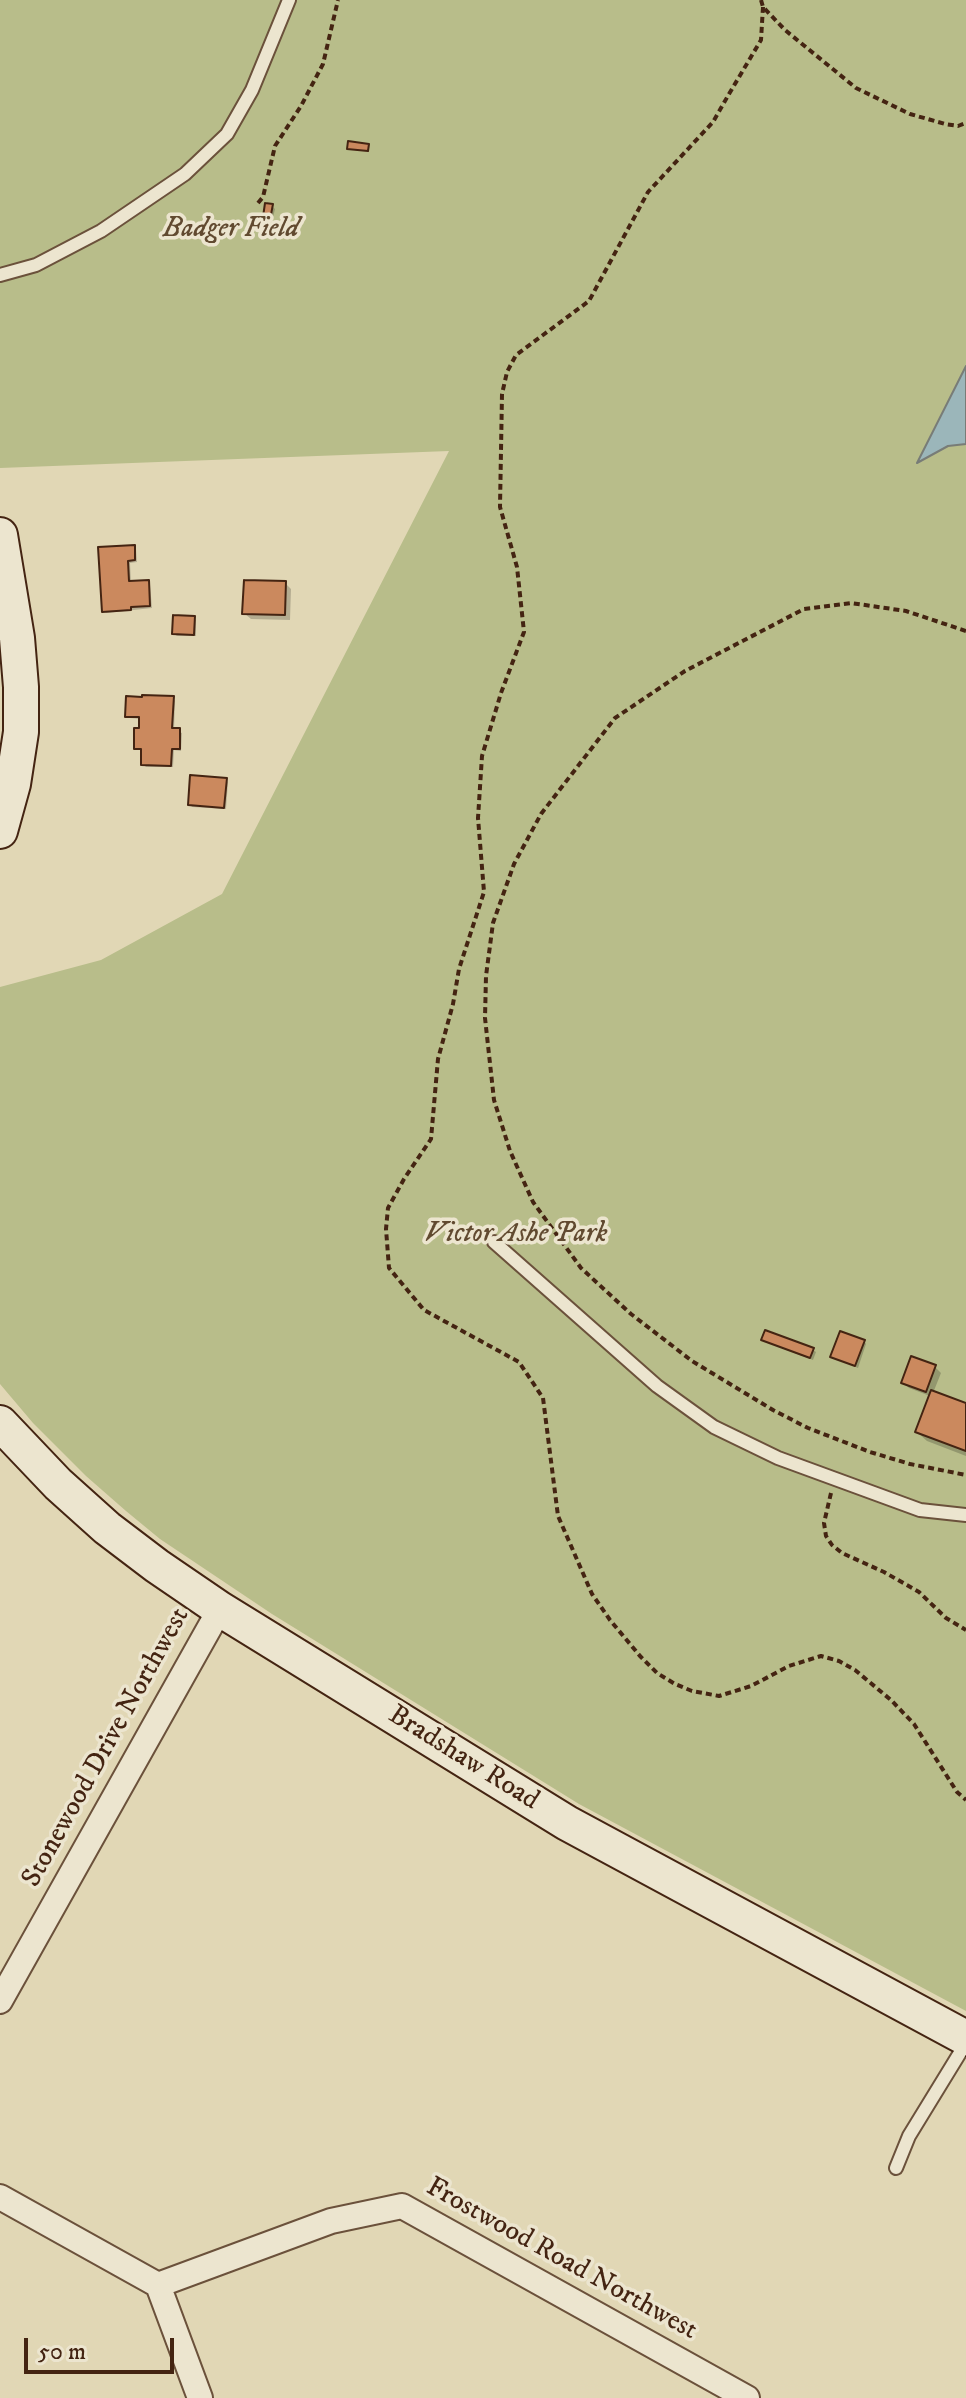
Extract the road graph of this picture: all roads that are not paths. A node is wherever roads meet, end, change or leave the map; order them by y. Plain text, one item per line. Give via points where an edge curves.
1 (289, 0) edge
2 (0, 275) edge
3 (0, 535) edge
4 (0, 831) edge
5 (494, 1242) dead end
6 (0, 1423) edge
7 (966, 1515) edge
8 (220, 1609) junction
9 (0, 2001) edge
10 (966, 2040) edge
11 (896, 2168) dead end
12 (0, 2197) edge
13 (158, 2285) junction
14 (200, 2398) edge
15 (747, 2398) edge

1 - 2 lane via 252,90 227,134 185,174 101,231 36,265
3 - 4 street via 17,638 21,732
5 - 7 lane via 657,1386 714,1427 778,1458 920,1510
6 - 8 street, Bradshaw Road via 107,1528
8 - 9 street, Stonewood Drive Northwest
8 - 10 street, Bradshaw Road via 567,1823
10 - 11 lane
12 - 13 street
13 - 14 street
13 - 15 street, Frostwood Road Northwest via 331,2221 402,2206

